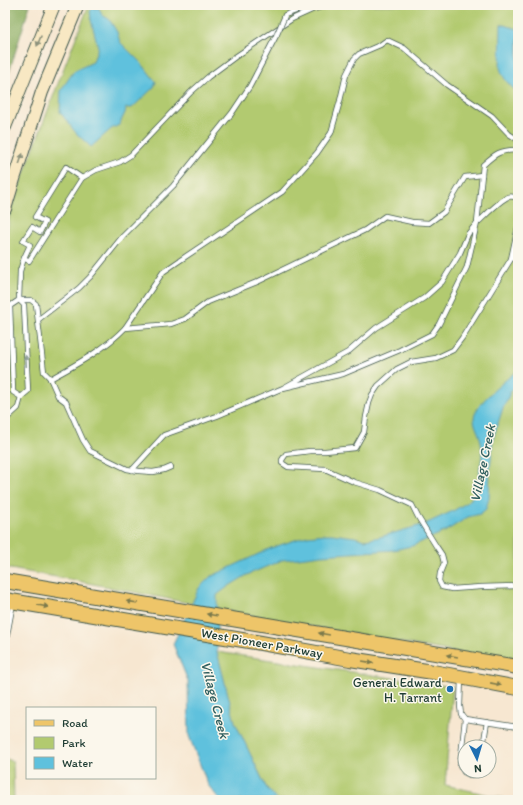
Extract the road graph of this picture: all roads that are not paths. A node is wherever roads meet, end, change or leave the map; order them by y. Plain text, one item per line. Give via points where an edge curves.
1 (54, 5) edge
2 (78, 5) edge
3 (312, 5) edge
4 (328, 5) edge
5 (5, 127) edge
6 (518, 140) edge
7 (518, 150) edge
8 (482, 175) junction
9 (82, 178) junction
10 (518, 198) edge
11 (5, 210) edge
12 (477, 223) junction
13 (518, 227) edge
14 (24, 258) junction
15 (19, 300) junction
16 (38, 319) junction
17 (126, 328) junction
18 (50, 379) junction
19 (283, 388) junction
20 (21, 397) junction
21 (5, 417) edge
22 (172, 467) dead end
23 (132, 470) junction
24 (5, 580) edge
25 (518, 586) edge
26 (9, 600) edge
27 (354, 639) junction
28 (5, 646) edge
29 (350, 659) junction
30 (518, 667) edge
31 (518, 673) edge
32 (461, 677) junction
33 (518, 688) edge
34 (465, 718) junction
35 (487, 722) junction
36 (518, 727) edge
37 (463, 739) edge
38 (484, 739) edge

1 -> 5 main road
11 -> 2 main road via 42,92
3 - 16 lane, bridge via 285,15 250,86 232,113 173,186 123,236 79,288
4 - 9 lane via 292,19 235,57 191,92 131,155
6 - 17 lane via 492,116 447,85 404,48 387,40 354,59 346,75 331,133 317,153 282,192 163,272
7 - 8 lane via 495,154 483,165
8 - 12 lane
8 - 17 lane via 465,177 444,212 429,223 385,216 366,230 257,282 208,302 185,319 171,324
9 - 14 lane via 30,261
9 - 14 lane via 66,167 35,217 45,222 40,232 32,227 23,241 30,245
10 - 12 lane via 509,197 500,202
12 - 19 lane via 468,234 460,253 442,282 424,298 376,328 348,352
12 - 19 lane via 467,267 432,334 344,374
13 - 25 lane via 511,260 462,338 453,350 436,358 412,362 397,369 378,386 369,403 364,432 355,448 325,452 310,450 286,454 282,460 288,467 325,469 412,504 442,555 444,564 439,581 442,587 452,589
14 - 15 lane via 20,271
15 - 16 lane via 31,300 36,304
20 -> 15 lane via 28,391 24,305
15 - 20 lane via 10,306 13,392
16 - 18 lane via 44,372
17 - 18 lane via 87,359
18 - 23 lane via 58,396 66,402 90,451
19 - 23 lane via 164,435
20 - 21 lane via 18,408
22 - 23 lane via 153,472
27 -> 24 main road, West Pioneer Parkway
26 - 28 lane
26 -> 29 main road, West Pioneer Parkway
27 - 29 main road
30 -> 27 main road, West Pioneer Parkway
29 -> 32 main road, West Pioneer Parkway
31 - 32 main road via 476,667 464,671
32 -> 33 main road, West Pioneer Parkway
32 - 34 lane via 460,706 461,714
34 - 35 lane
34 - 37 lane
35 - 36 lane
35 - 38 lane

